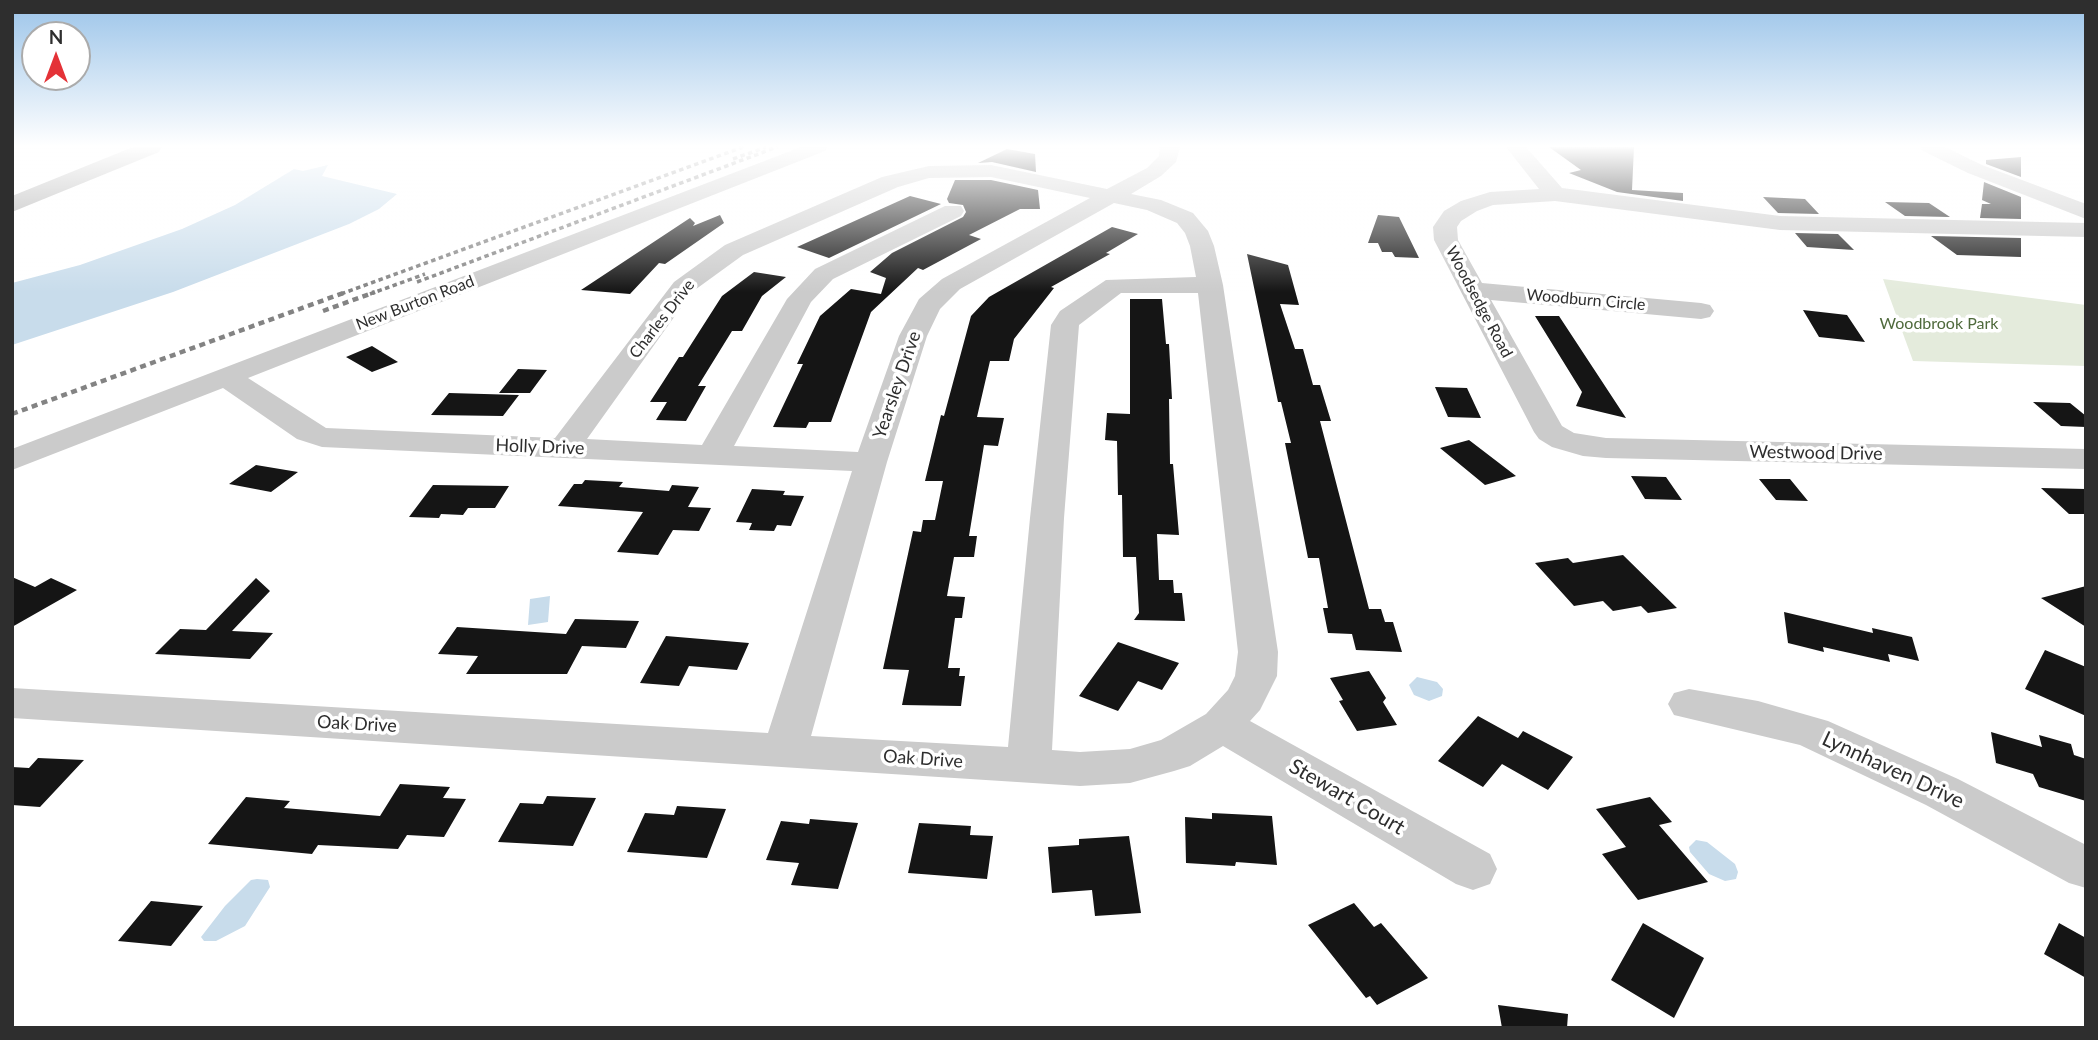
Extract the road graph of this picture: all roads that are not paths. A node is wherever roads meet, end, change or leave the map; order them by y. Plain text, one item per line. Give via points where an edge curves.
1 (35, 196) edge
2 (693, 196) edge
3 (859, 196) edge
4 (1112, 196) edge
5 (1115, 196) edge
6 (1535, 196) edge
7 (1567, 196) edge
8 (2043, 196) edge
9 (12, 205) edge
10 (953, 211) dead end
11 (2086, 212) edge
12 (2086, 230) edge
13 (1210, 285) junction
14 (1472, 290) junction
15 (1701, 311) dead end
16 (226, 377) junction
17 (1550, 432) joint
18 (565, 447) junction
19 (713, 454) junction
20 (2086, 459) edge
21 (12, 460) edge
22 (872, 462) junction
23 (12, 703) edge
24 (1689, 704) dead end
25 (1221, 725) junction
26 (785, 750) junction
27 (1029, 766) junction
28 (2086, 868) edge
29 (1473, 869) dead end

1 - 9 main road
2 - 16 street, New Burton Road
3 - 18 street, Charles Drive via 714,262 683,287
4 - 22 street, Yearsley Drive via 938,293 913,336
5 - 13 street, Oak Drive via 1185,218 1202,246
6 - 14 street, Woodsedge Road via 1490,199 1452,216 1445,228 1446,240
7 - 12 street, Woodsedge Road via 1790,223
8 - 11 street
10 - 19 street via 824,274 800,299
13 - 25 street, Oak Drive via 1258,652 1256,676 1245,699
13 - 27 street via 1115,285 1065,324
14 - 15 street, Woodburn Circle
14 - 17 street, Woodsedge Road
16 - 18 street, Holly Drive via 322,437
16 - 21 street, New Burton Road
17 - 20 street, Westwood Drive via 1583,446 1606,448
18 - 19 street, Holly Drive
19 - 22 street, Holly Drive
22 - 26 street, Yearsley Drive
23 - 26 street, Oak Drive
24 - 28 street, Lynnhaven Drive via 1758,717 1825,737
25 - 27 street, Oak Drive via 1174,754 1130,766
25 - 29 street, Stewart Court
26 - 27 street, Oak Drive

